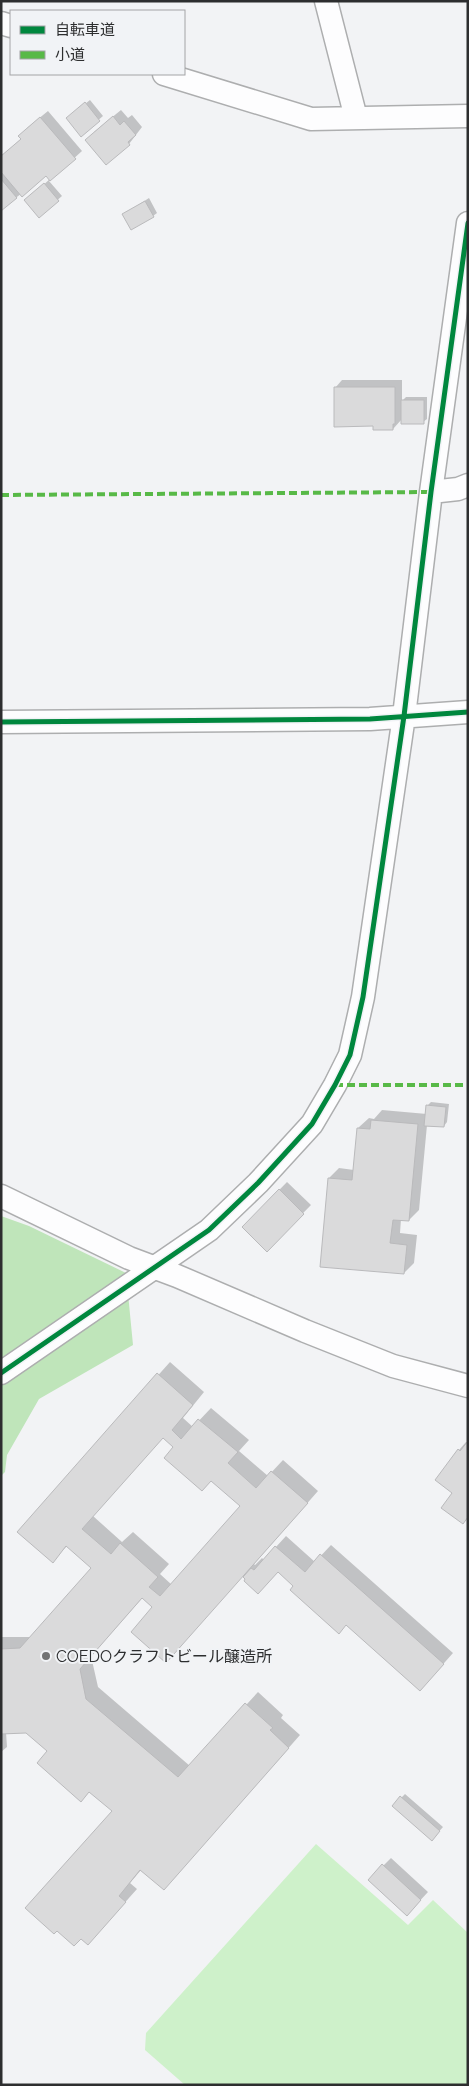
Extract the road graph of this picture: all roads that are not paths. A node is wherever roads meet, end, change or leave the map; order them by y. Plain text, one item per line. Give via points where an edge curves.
1 (326, 1) edge
2 (167, 75) edge
3 (468, 116) edge
4 (356, 118) junction
5 (468, 223) edge
6 (468, 485) edge
7 (431, 492) junction
8 (468, 712) edge
9 (404, 716) junction
10 (1, 722) edge
11 (1, 1196) edge
12 (155, 1268) junction
13 (1, 1373) edge
14 (468, 1386) edge

1 - 4 street
2 - 4 street via 311,119
3 - 4 street
5 - 7 street
6 - 7 street
7 - 9 street
8 - 9 street
9 - 10 street
9 - 12 street via 364,996 350,1055 312,1124 258,1183 209,1230
11 - 12 street
12 - 13 street
12 - 14 street via 393,1366

